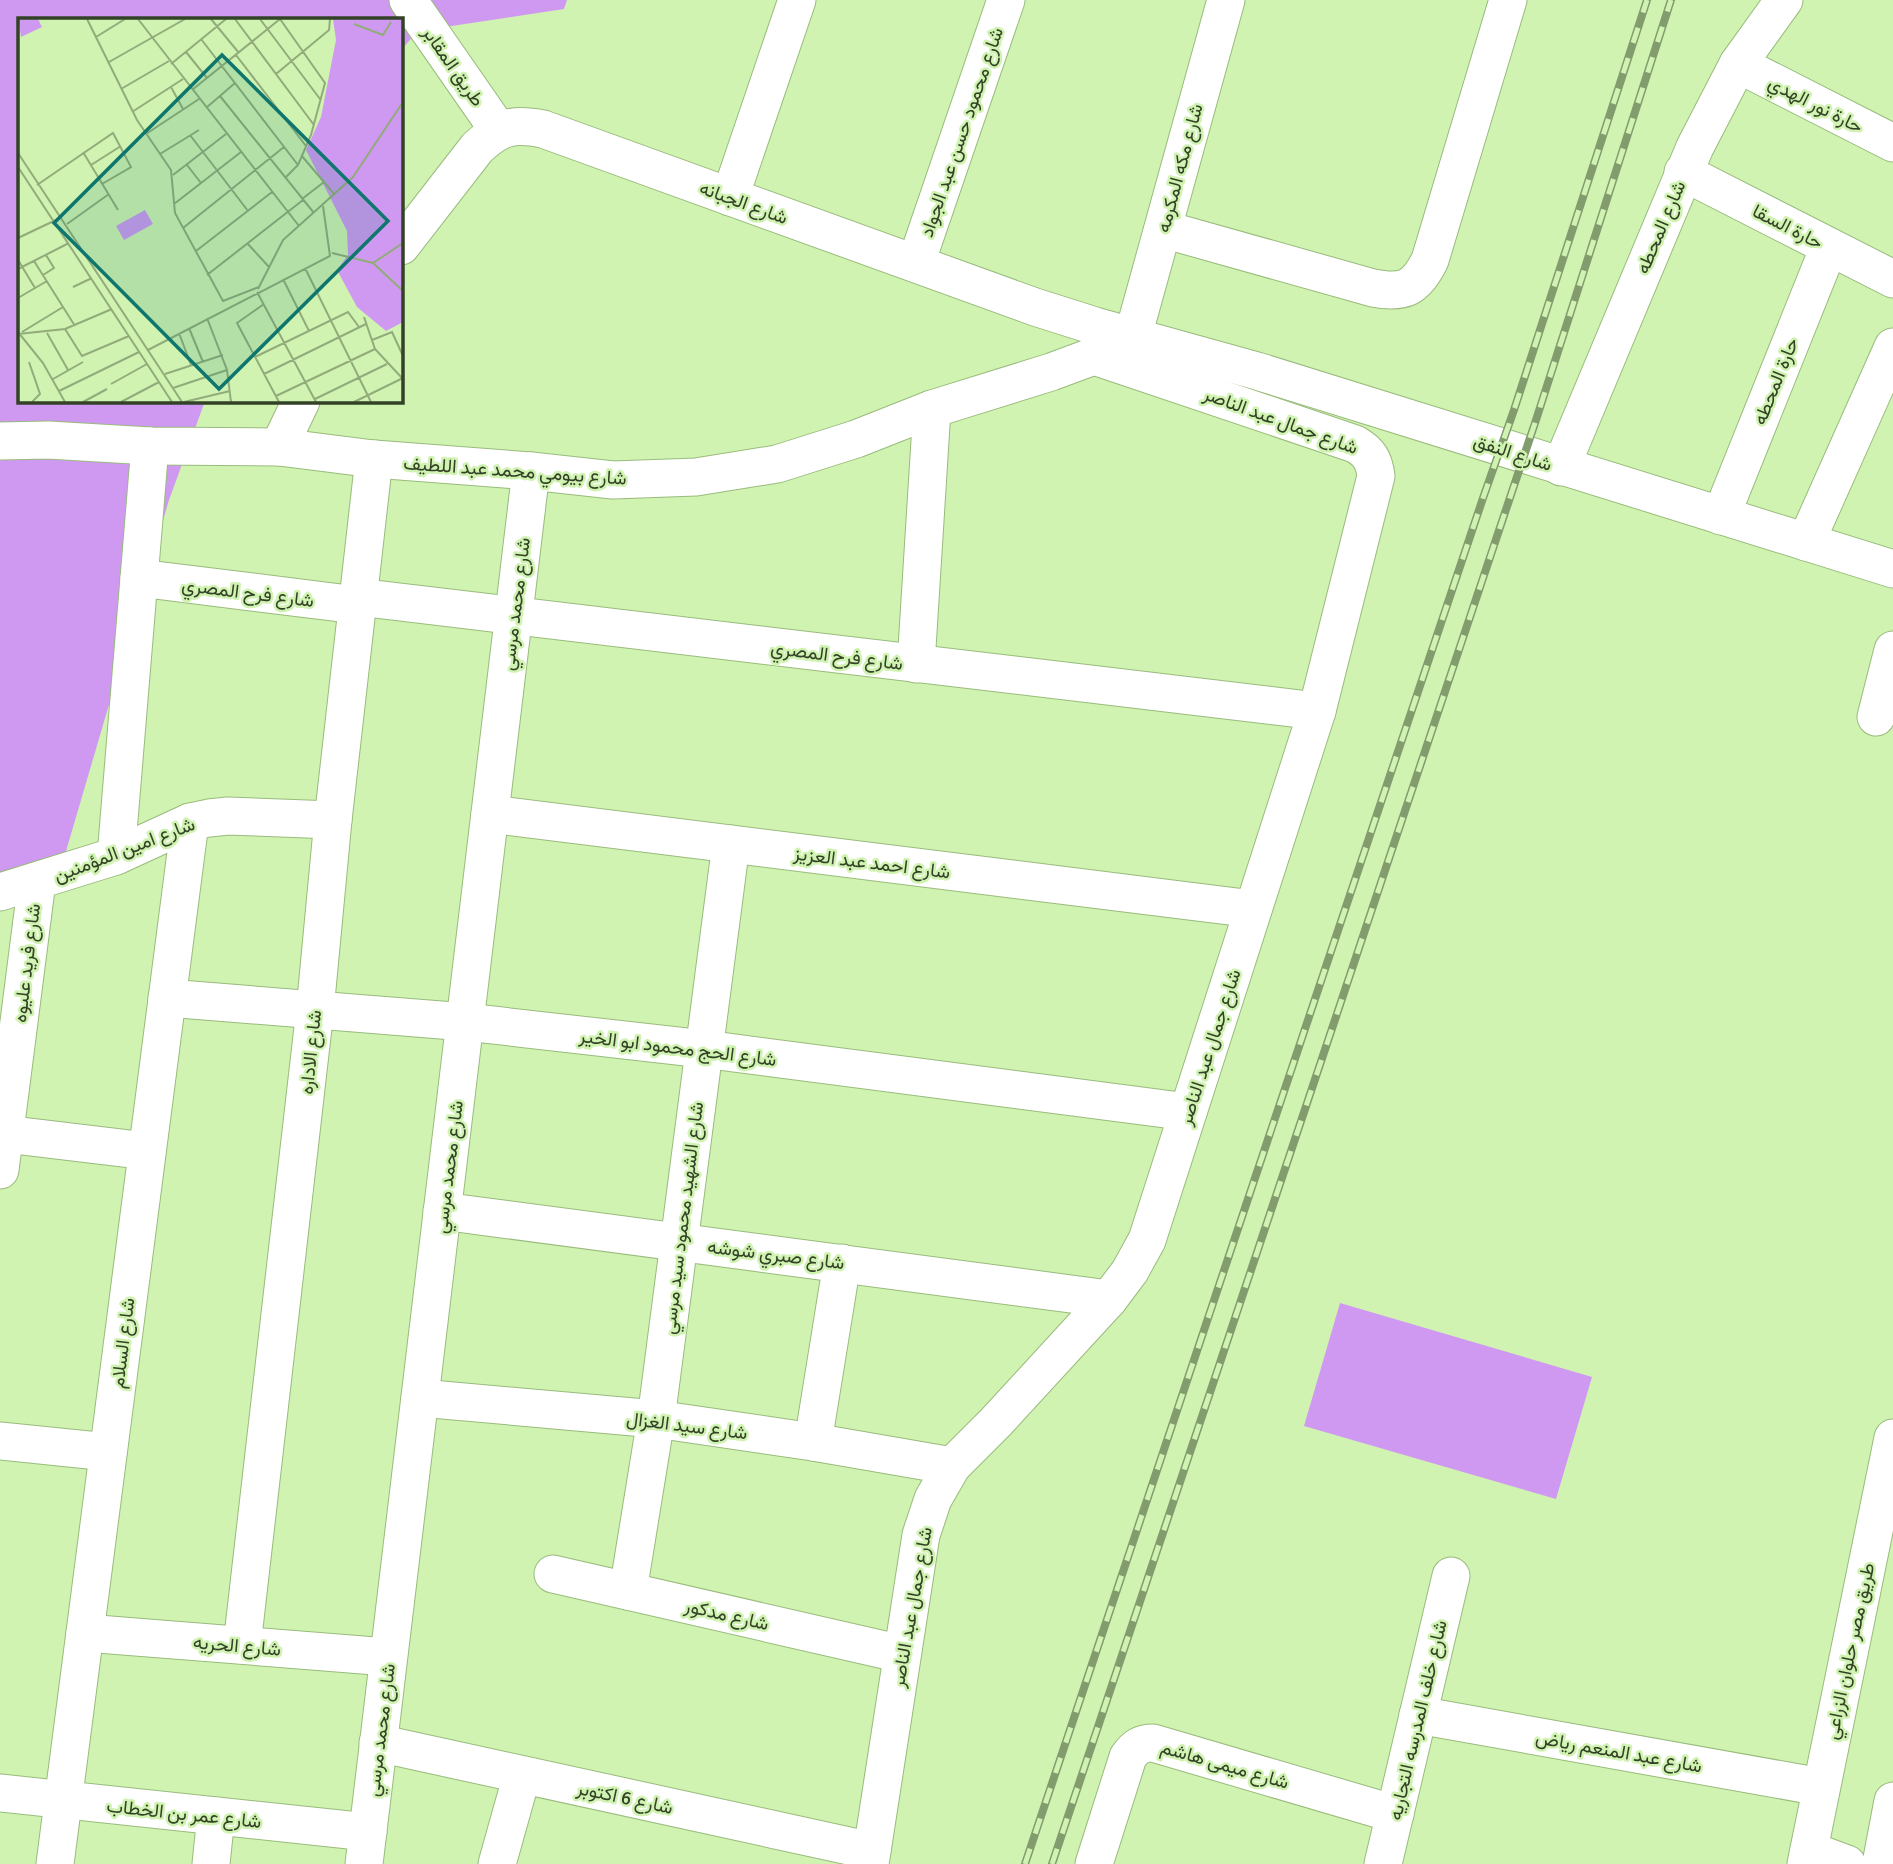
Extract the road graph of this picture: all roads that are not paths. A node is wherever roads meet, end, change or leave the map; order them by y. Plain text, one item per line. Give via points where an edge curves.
1 (408, 0) edge
2 (797, 0) edge
3 (1006, 0) edge
4 (1226, 0) edge
5 (1508, 0) edge
6 (1784, 0) edge
7 (1738, 64) junction
8 (499, 131) junction
9 (1893, 143) edge
10 (1683, 172) junction
11 (730, 197) junction
12 (1163, 229) junction
13 (402, 245) edge
14 (1829, 247) junction
15 (916, 263) junction
16 (1893, 279) edge
17 (1133, 337) junction
18 (1893, 347) edge
19 (1094, 356) junction
20 (301, 402) edge
21 (932, 409) junction
22 (0, 442) edge
23 (150, 446) junction
24 (279, 447) junction
25 (373, 459) junction
26 (1561, 467) junction
27 (531, 471) junction
28 (1721, 516) junction
29 (1807, 542) junction
30 (1893, 569) edge
31 (139, 578) junction
32 (357, 601) junction
33 (514, 615) junction
34 (1893, 650) edge
35 (916, 664) junction
36 (1317, 711) junction
37 (1876, 717) dead end
38 (490, 814) junction
39 (333, 820) junction
40 (190, 822) junction
41 (731, 844) junction
42 (116, 856) junction
43 (37, 881) junction
44 (0, 892) edge
45 (1253, 909) junction
46 (167, 998) junction
47 (315, 1010) junction
48 (466, 1022) junction
49 (704, 1049) junction
50 (1188, 1112) junction
51 (147, 1151) junction
52 (2, 1152) edge
53 (442, 1212) junction
54 (679, 1242) junction
55 (842, 1263) junction
56 (1109, 1299) junction
57 (420, 1398) junction
58 (656, 1419) junction
59 (1893, 1438) edge
60 (0, 1441) edge
61 (813, 1442) junction
62 (108, 1452) junction
63 (952, 1466) junction
64 (553, 1574) dead end
65 (1451, 1576) dead end
66 (628, 1591) junction
67 (85, 1633) junction
68 (242, 1645) junction
69 (901, 1654) junction
70 (388, 1657) junction
71 (1418, 1715) junction
72 (378, 1743) junction
73 (522, 1775) junction
74 (1821, 1787) junction
75 (0, 1793) edge
76 (64, 1800) junction
77 (1893, 1801) edge
78 (1395, 1814) junction
79 (216, 1816) junction
80 (366, 1848) edge
81 (1807, 1857) edge
82 (871, 1858) edge
83 (55, 1864) edge
84 (211, 1864) edge
85 (498, 1864) edge
86 (1094, 1864) edge
87 (1383, 1864) edge
88 (1847, 1864) edge
89 (1881, 1864) edge

1 - 8 street, طريق المقابر
2 - 11 street
3 - 15 street, شارع محمود حسن عبد الجواد
4 - 12 street, شارع مكه المكرمه
5 - 12 street via 1430,260 1422,276 1408,287 1391,291 1373,288
6 - 7 street, شارع المحطه
7 - 9 street, حارة نور الهدي
7 - 10 street, شارع المحطه
8 - 11 street, شارع الجبانه via 525,126 543,129
8 - 13 street via 477,148
10 - 14 street, حارة السقا
10 - 26 street, شارع المحطه
11 - 15 street, شارع الجبانه
12 - 17 street, شارع مكه المكرمه
14 - 16 street, حارة السقا
14 - 28 street, حارة المحطه
15 - 17 street, شارع الجبانه
17 - 19 street, شارع بيومي محمد عبد اللطيف
17 - 26 street, شارع النفق via 1257,371
18 - 29 street
19 - 21 street, شارع بيومي محمد عبد اللطيف
19 - 36 street, شارع جمال عبد الناصر via 1367,451 1376,476
20 - 24 street
21 - 27 street, شارع بيومي محمد عبد اللطيف via 777,464 696,477 613,480
21 - 35 street
22 - 23 street, شارع بيومي محمد عبد اللطيف
23 - 24 street, شارع بيومي محمد عبد اللطيف
23 - 31 street
24 - 25 street, شارع بيومي محمد عبد اللطيف
25 - 27 street, شارع بيومي محمد عبد اللطيف
25 - 32 street, شارع الاداره
26 - 28 street, شارع النفق
27 - 33 street, شارع محمد مرسي
28 - 29 street, شارع النفق
29 - 30 street, شارع النفق
31 - 32 street, شارع فرح المصري
31 - 42 street
32 - 33 street, شارع فرح المصري
32 - 39 street, شارع الاداره
33 - 35 street, شارع فرح المصري
33 - 38 street, شارع محمد مرسي
34 - 37 street
35 - 36 street, شارع فرح المصري
36 - 45 street, شارع جمال عبد الناصر
38 - 41 street, شارع احمد عبد العزيز
38 - 48 street, شارع محمد مرسي
39 - 40 street, شارع امين المؤمنين via 228,816
39 - 47 street, شارع الاداره
40 - 42 street, شارع امين المؤمنين
40 - 46 street, شارع السلام
41 - 45 street, شارع احمد عبد العزيز
41 - 49 street, شارع الشهيد محمود سيد مرسي
42 - 43 street, شارع امين المؤمنين
43 - 44 street, شارع امين المؤمنين
43 - 52 street, شارع فريد عليوه
45 - 50 street, شارع جمال عبد الناصر
46 - 47 street, شارع الحج محمود ابو الخير
46 - 51 street, شارع السلام
47 - 48 street, شارع الحج محمود ابو الخير
47 - 68 street, شارع الاداره
48 - 49 street, شارع الحج محمود ابو الخير
48 - 53 street, شارع محمد مرسي
49 - 50 street, شارع الحج محمود ابو الخير
49 - 54 street, شارع الشهيد محمود سيد مرسي
50 - 56 street, شارع جمال عبد الناصر via 1147,1240
51 - 52 street
51 - 62 street, شارع السلام
53 - 54 street, شارع صبري شوشه
53 - 57 street, شارع محمد مرسي
54 - 55 street, شارع صبري شوشه
54 - 58 street, شارع الشهيد محمود سيد مرسي
55 - 56 street, شارع صبري شوشه
55 - 61 street
56 - 63 street, شارع جمال عبد الناصر
57 - 58 street, شارع سيد الغزال
57 - 70 street, شارع محمد مرسي
58 - 61 street, شارع سيد الغزال
58 - 66 street, شارع الشهيد محمود سيد مرسي
59 - 74 street, طريق مصر حلوان الزراعي
60 - 62 street
61 - 63 street, شارع سيد الغزال
62 - 67 street, شارع السلام
63 - 69 street, شارع جمال عبد الناصر via 933,1499 921,1535
64 - 66 street, شارع مدكور
65 - 71 street, شارع خلف المدرسه التجاريه
66 - 69 street, شارع مدكور
67 - 68 street, شارع الحريه
67 - 76 street, شارع السلام
68 - 70 street, شارع الحريه
69 - 82 street, شارع جمال عبد الناصر
70 - 72 street, شارع محمد مرسي
71 - 74 street, شارع عبد المنعم رياض
71 - 78 street, شارع خلف المدرسه التجاريه
72 - 73 street, شارع 6 اكتوبر
72 - 80 street, شارع محمد مرسي
73 - 82 street, شارع 6 اكتوبر
73 - 85 street
74 - 81 street, طريق مصر حلوان الزراعي
75 - 76 street, شارع عمر بن الخطاب
76 - 79 street, شارع عمر بن الخطاب
76 - 83 street, شارع السلام
77 - 89 street
78 - 86 street, شارع ميمى هاشم via 1146,1743 1128,1757
78 - 87 street, شارع خلف المدرسه التجاريه
79 - 80 street, شارع عمر بن الخطاب
79 - 84 street
81 - 88 street

